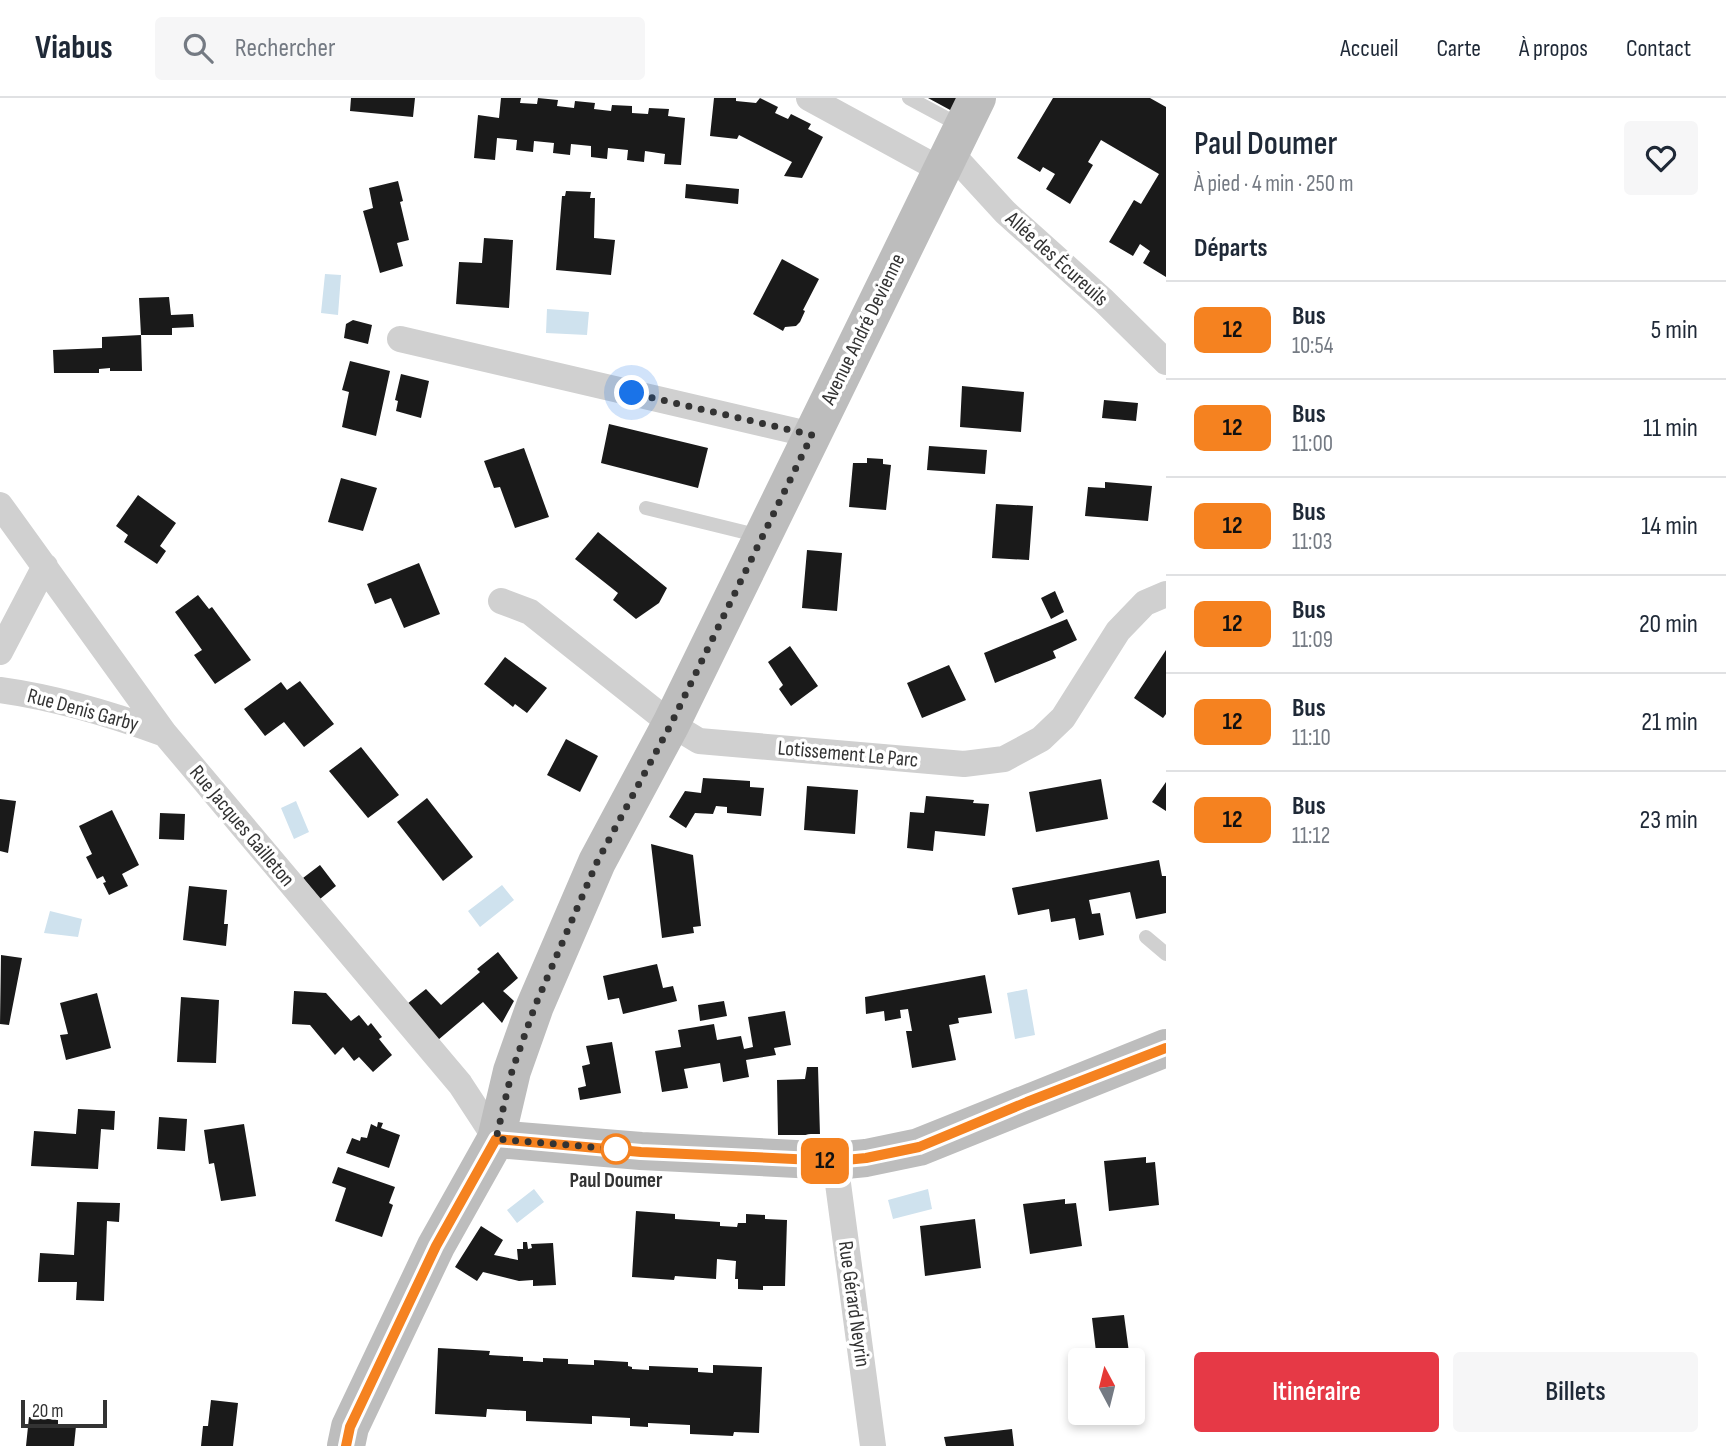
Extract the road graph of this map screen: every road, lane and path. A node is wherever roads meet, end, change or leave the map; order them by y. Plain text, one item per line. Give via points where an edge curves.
1 (809, 98) edge
2 (909, 98) edge
3 (958, 137) edge
4 (400, 340) dead end
5 (1166, 362) edge
6 (812, 435) junction
7 (0, 505) edge
8 (646, 508) dead end
9 (763, 537) junction
10 (45, 566) junction
11 (1166, 594) edge
12 (501, 601) dead end
13 (0, 652) edge
14 (0, 690) edge
15 (671, 724) junction
16 (165, 734) junction
17 (1146, 937) dead end
18 (1166, 954) edge
19 (1166, 1048) edge
20 (496, 1139) junction
21 (835, 1161) junction
22 (346, 1446) edge
23 (873, 1446) edge

1 - 3 street
2 - 3 lane
3 - 5 street, Allée des Écureuils via 1005,212
3 - 6 street, Avenue André Devienne
4 - 6 street
6 - 9 street, Avenue André Devienne
7 - 10 street, Rue Jacques Gailleton
8 - 9 lane
9 - 15 street, Avenue André Devienne
10 - 13 street
10 - 16 street, Rue Jacques Gailleton
11 - 15 street, Lotissement Le Parc via 1145,603 1118,631 1063,718 1041,739 1004,759 964,764 699,741
12 - 15 street, Lotissement Le Parc via 530,612
14 - 16 street, Rue Denis Garby via 98,710
15 - 20 street, Avenue André Devienne via 597,862 540,994 512,1071
16 - 20 street, Rue Jacques Gailleton via 460,1084
17 - 18 lane
19 - 21 street via 919,1147
20 - 21 street via 641,1152
20 - 22 street, Avenue André Devienne via 436,1246 350,1427
21 - 23 street, Rue Gérard Neyrin

